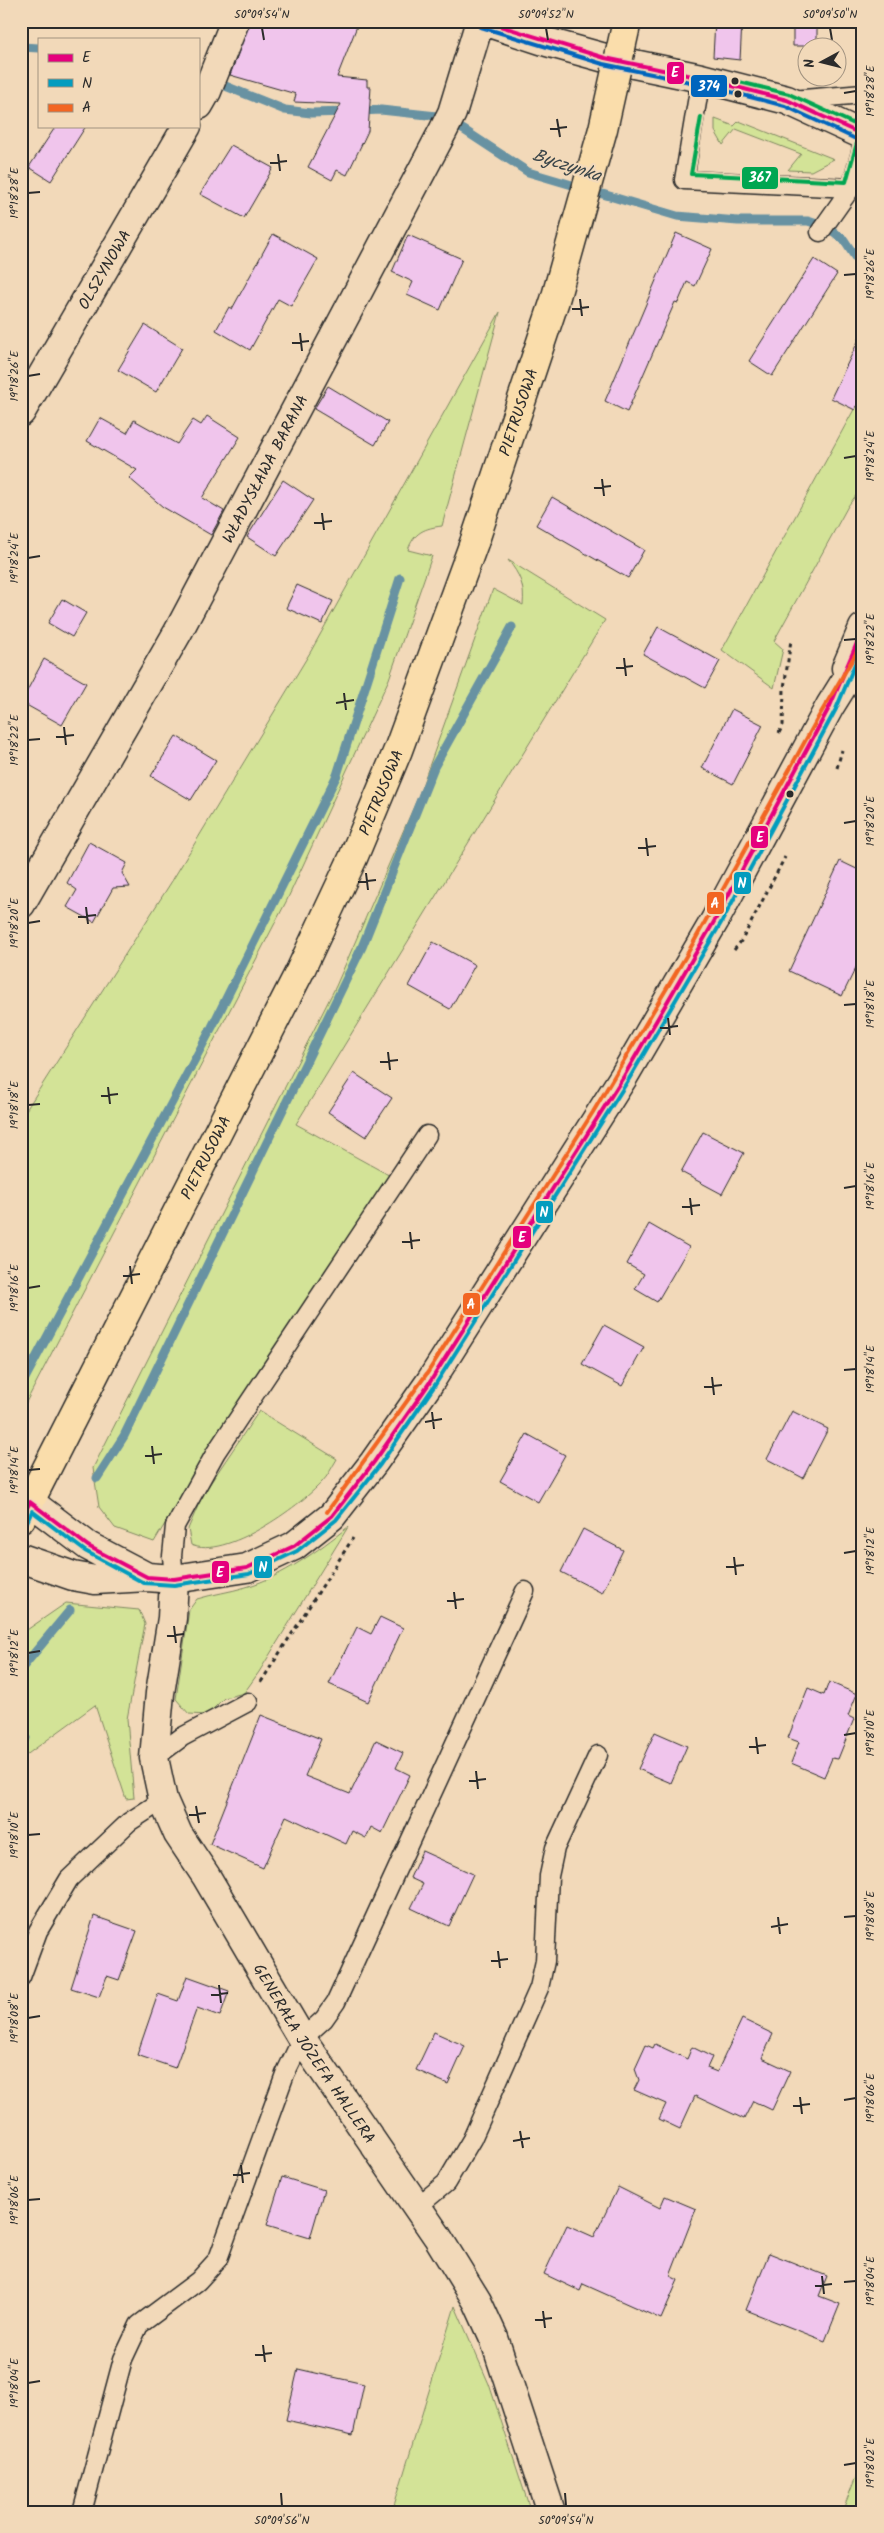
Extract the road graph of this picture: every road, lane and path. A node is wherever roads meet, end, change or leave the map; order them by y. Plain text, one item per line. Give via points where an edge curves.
1 (235, 21) edge
2 (482, 21) edge
3 (627, 21) edge
4 (701, 78) junction
5 (207, 89) edge
6 (863, 94) edge
7 (786, 100) junction
8 (185, 128) edge
9 (863, 135) edge
10 (863, 145) edge
11 (852, 188) junction
12 (824, 225) dead end
13 (21, 412) edge
14 (863, 628) edge
15 (792, 640) dead end
16 (863, 653) edge
17 (830, 706) junction
18 (779, 734) dead end
19 (21, 904) edge
20 (427, 1135) dead end
21 (26, 1511) edge
22 (21, 1558) edge
23 (147, 1577) junction
24 (174, 1579) junction
25 (525, 1592) dead end
26 (248, 1702) dead end
27 (598, 1755) dead end
28 (154, 1758) junction
29 (163, 1800) junction
30 (21, 1977) edge
31 (302, 2039) junction
32 (417, 2207) junction
33 (82, 2512) edge
34 (550, 2512) edge

1 - 5 street
2 - 4 street via 605,58
2 - 19 street, WŁADYSŁAWA BARANA via 447,122 178,632
3 - 21 main road, PIETRUSOWA, bridge via 603,129 555,300 475,540 398,750 300,971
4 - 7 street
4 - 11 lane via 684,180
6 - 7 lane
7 - 9 street
8 - 13 street, OLSZYNOWA
10 - 11 lane
11 - 12 lane
14 - 17 street
15 - 18 path via 784,688 783,725
16 - 17 street
17 - 24 street via 715,920 624,1076 440,1366 374,1462 332,1516 294,1546 247,1568
20 - 24 lane via 216,1452 175,1526
21 - 23 street
22 - 23 street via 95,1580
23 - 24 street
24 - 28 street, GENERAŁA JÓZEFA HALLERA
25 - 31 lane via 336,2002 324,2019
26 - 28 lane via 182,1737
27 - 32 lane via 555,1848 549,1876 545,1960 539,1988 472,2139 446,2183
28 - 29 street, GENERAŁA JÓZEFA HALLERA
29 - 30 lane via 129,1822 69,1879 38,1931
29 - 31 street, GENERAŁA JÓZEFA HALLERA via 178,1834
31 - 32 street, GENERAŁA JÓZEFA HALLERA
31 - 33 lane via 285,2074 218,2259 198,2281 139,2325 122,2359
32 - 34 street, GENERAŁA JÓZEFA HALLERA via 477,2301 494,2338

